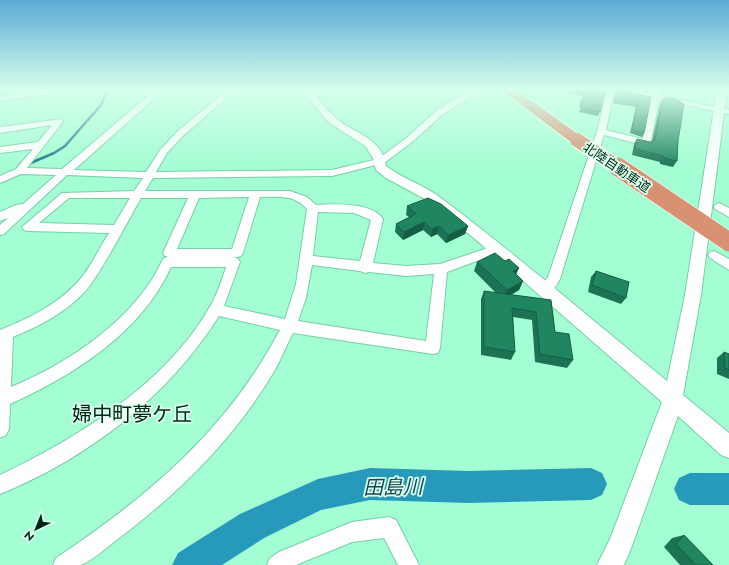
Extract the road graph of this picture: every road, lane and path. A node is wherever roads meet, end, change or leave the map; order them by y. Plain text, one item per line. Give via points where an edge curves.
1 (131, 115) edge
2 (202, 115) edge
3 (329, 115) edge
4 (436, 115) edge
5 (548, 115) edge
6 (605, 115) edge
7 (653, 115) edge
8 (723, 115) edge
9 (0, 130) edge
10 (601, 131) junction
11 (580, 137) junction
12 (39, 145) junction
13 (0, 150) edge
14 (380, 161) junction
15 (20, 171) junction
16 (65, 173) junction
17 (151, 175) junction
18 (0, 180) edge
19 (138, 195) junction
20 (195, 195) junction
21 (255, 195) junction
22 (35, 199) junction
23 (719, 208) dead end
24 (313, 209) junction
25 (729, 213) edge
26 (0, 217) edge
27 (117, 229) junction
28 (729, 229) edge
29 (0, 231) edge
30 (729, 242) edge
31 (494, 247) junction
32 (714, 255) dead end
33 (306, 260) junction
34 (729, 265) edge
35 (365, 268) junction
36 (441, 269) junction
37 (545, 289) junction
38 (216, 310) junction
39 (289, 326) junction
40 (3, 335) edge
41 (673, 398) junction
42 (1, 400) edge
43 (0, 429) edge
44 (729, 447) edge
45 (0, 485) edge
46 (63, 565) edge
47 (277, 565) edge
48 (410, 565) edge
49 (610, 565) edge

1 - 16 street
2 - 17 street via 163,152
3 - 14 street via 370,143
4 - 14 street via 408,142
5 - 11 highway, 北陸自動車道
6 - 10 street
7 - 10 street via 647,143
8 - 41 street
9 - 12 street via 59,121
10 - 37 street via 554,279
11 - 28 highway, 北陸自動車道
11 - 30 highway, 北陸自動車道, bridge
12 - 13 street
12 - 15 street
14 - 17 street via 332,173 317,174
14 - 31 street via 380,167 390,175 430,196
15 - 16 street
15 - 18 street
16 - 17 street
16 - 22 street
17 - 19 street
19 - 20 street
19 - 27 street
19 - 27 street via 66,195 28,227
20 - 21 street
20 - 21 street via 169,253 237,253
21 - 24 street via 290,194 307,201
22 - 26 street
22 - 29 street
23 - 25 street
24 - 33 street
24 - 35 street via 346,208 370,214 377,219
27 - 40 street via 86,281 62,304 32,323
31 - 36 street via 489,252
31 - 37 street
32 - 34 street
33 - 35 street
33 - 39 street via 301,290
35 - 36 street via 406,271
36 - 39 street via 433,348
37 - 41 street
38 - 39 street
38 - 42 street via 234,262 167,262 156,284 145,298 126,320 101,342 65,368
38 - 45 street via 196,339 168,371 104,426 55,458
39 - 46 street via 249,396 219,434 176,478 123,524
40 - 42 street
41 - 44 street
41 - 49 street via 620,546
42 - 43 street
47 - 48 street via 352,532 389,528

